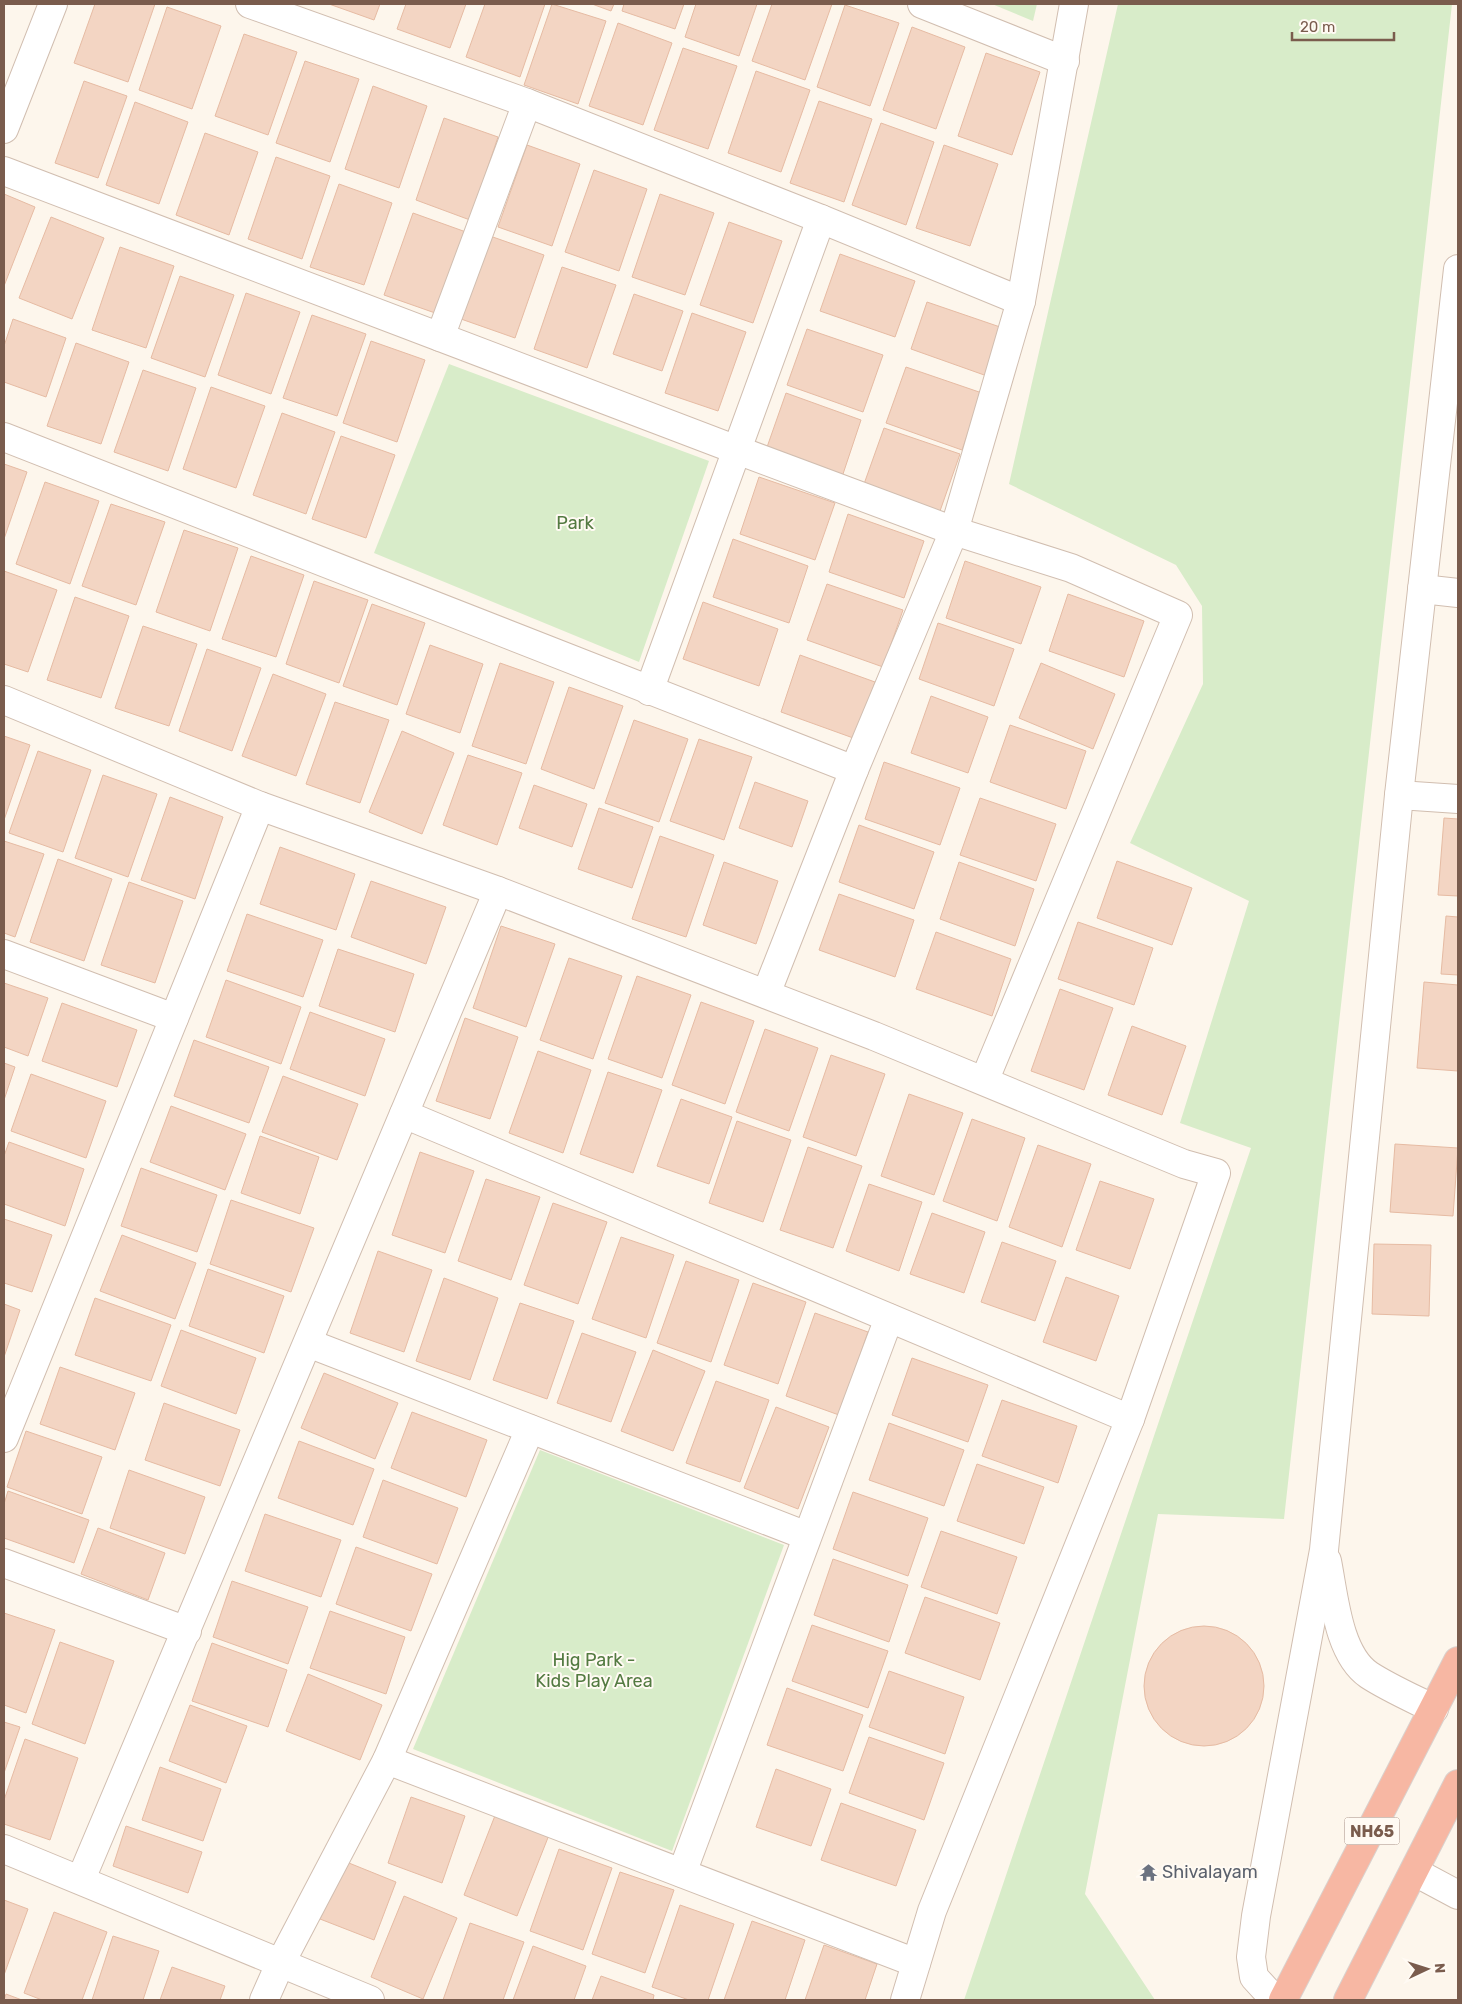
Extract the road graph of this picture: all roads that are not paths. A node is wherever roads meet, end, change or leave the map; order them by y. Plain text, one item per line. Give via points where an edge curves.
1 (53, 4) edge
2 (250, 4) edge
3 (922, 4) edge
4 (1074, 4) edge
5 (1065, 61) junction
6 (527, 104) junction
7 (4, 129) edge
8 (4, 171) edge
9 (821, 218) junction
10 (1458, 269) edge
11 (1021, 301) junction
12 (440, 337) junction
13 (4, 437) edge
14 (737, 450) junction
15 (954, 531) junction
16 (1422, 589) junction
17 (1458, 593) edge
18 (649, 691) junction
19 (4, 700) edge
20 (854, 770) junction
21 (1399, 795) junction
22 (1458, 799) edge
23 (260, 806) junction
24 (498, 892) junction
25 (4, 954) edge
26 (766, 994) junction
27 (174, 1018) junction
28 (984, 1079) junction
29 (404, 1114) junction
30 (889, 1318) junction
31 (308, 1343) junction
32 (1130, 1419) junction
33 (530, 1429) junction
34 (4, 1438) edge
35 (807, 1536) junction
36 (1324, 1550) junction
37 (4, 1563) edge
38 (187, 1631) junction
39 (1458, 1661) edge
40 (1434, 1709) junction
41 (387, 1760) junction
42 (1458, 1784) edge
43 (4, 1849) edge
44 (1415, 1872) junction
45 (682, 1873) junction
46 (81, 1879) junction
47 (1458, 1896) edge
48 (916, 1962) junction
49 (280, 1964) junction
50 (264, 2000) edge
51 (370, 2000) edge
52 (905, 2000) edge
53 (1275, 2000) edge
54 (1283, 2000) edge
55 (1348, 2000) edge

1 - 7 street
2 - 6 street
3 - 5 street
4 - 5 street
5 - 11 street
6 - 9 street
6 - 12 street
8 - 12 street
9 - 11 street
9 - 14 street
10 - 16 street
11 - 15 street
12 - 14 street
13 - 18 street
14 - 15 street
14 - 18 street
15 - 20 street
15 - 28 street via 1071,568 1178,615
16 - 17 street
16 - 21 street
18 - 20 street
19 - 23 street
20 - 26 street
21 - 22 street
21 - 36 street
23 - 24 street
23 - 27 street
24 - 26 street
24 - 29 street
25 - 27 street
26 - 28 street
27 - 34 street
28 - 32 street via 1184,1164 1216,1172
29 - 30 street
29 - 31 street
30 - 32 street
30 - 35 street
31 - 33 street
31 - 38 street
32 - 48 street via 932,1911
33 - 35 street
33 - 41 street
35 - 45 street
36 - 40 street via 1345,1643 1354,1660 1367,1674
36 - 53 street via 1253,1940 1254,1977
37 - 38 street
38 - 46 street
39 - 40 highway, NH65
40 - 54 highway, NH65
41 - 45 street
41 - 49 street
42 - 44 highway, NH65
43 - 46 street
44 - 47 street
44 - 55 highway, NH65
45 - 48 street
46 - 49 street
48 - 52 street
49 - 50 street
49 - 51 street

